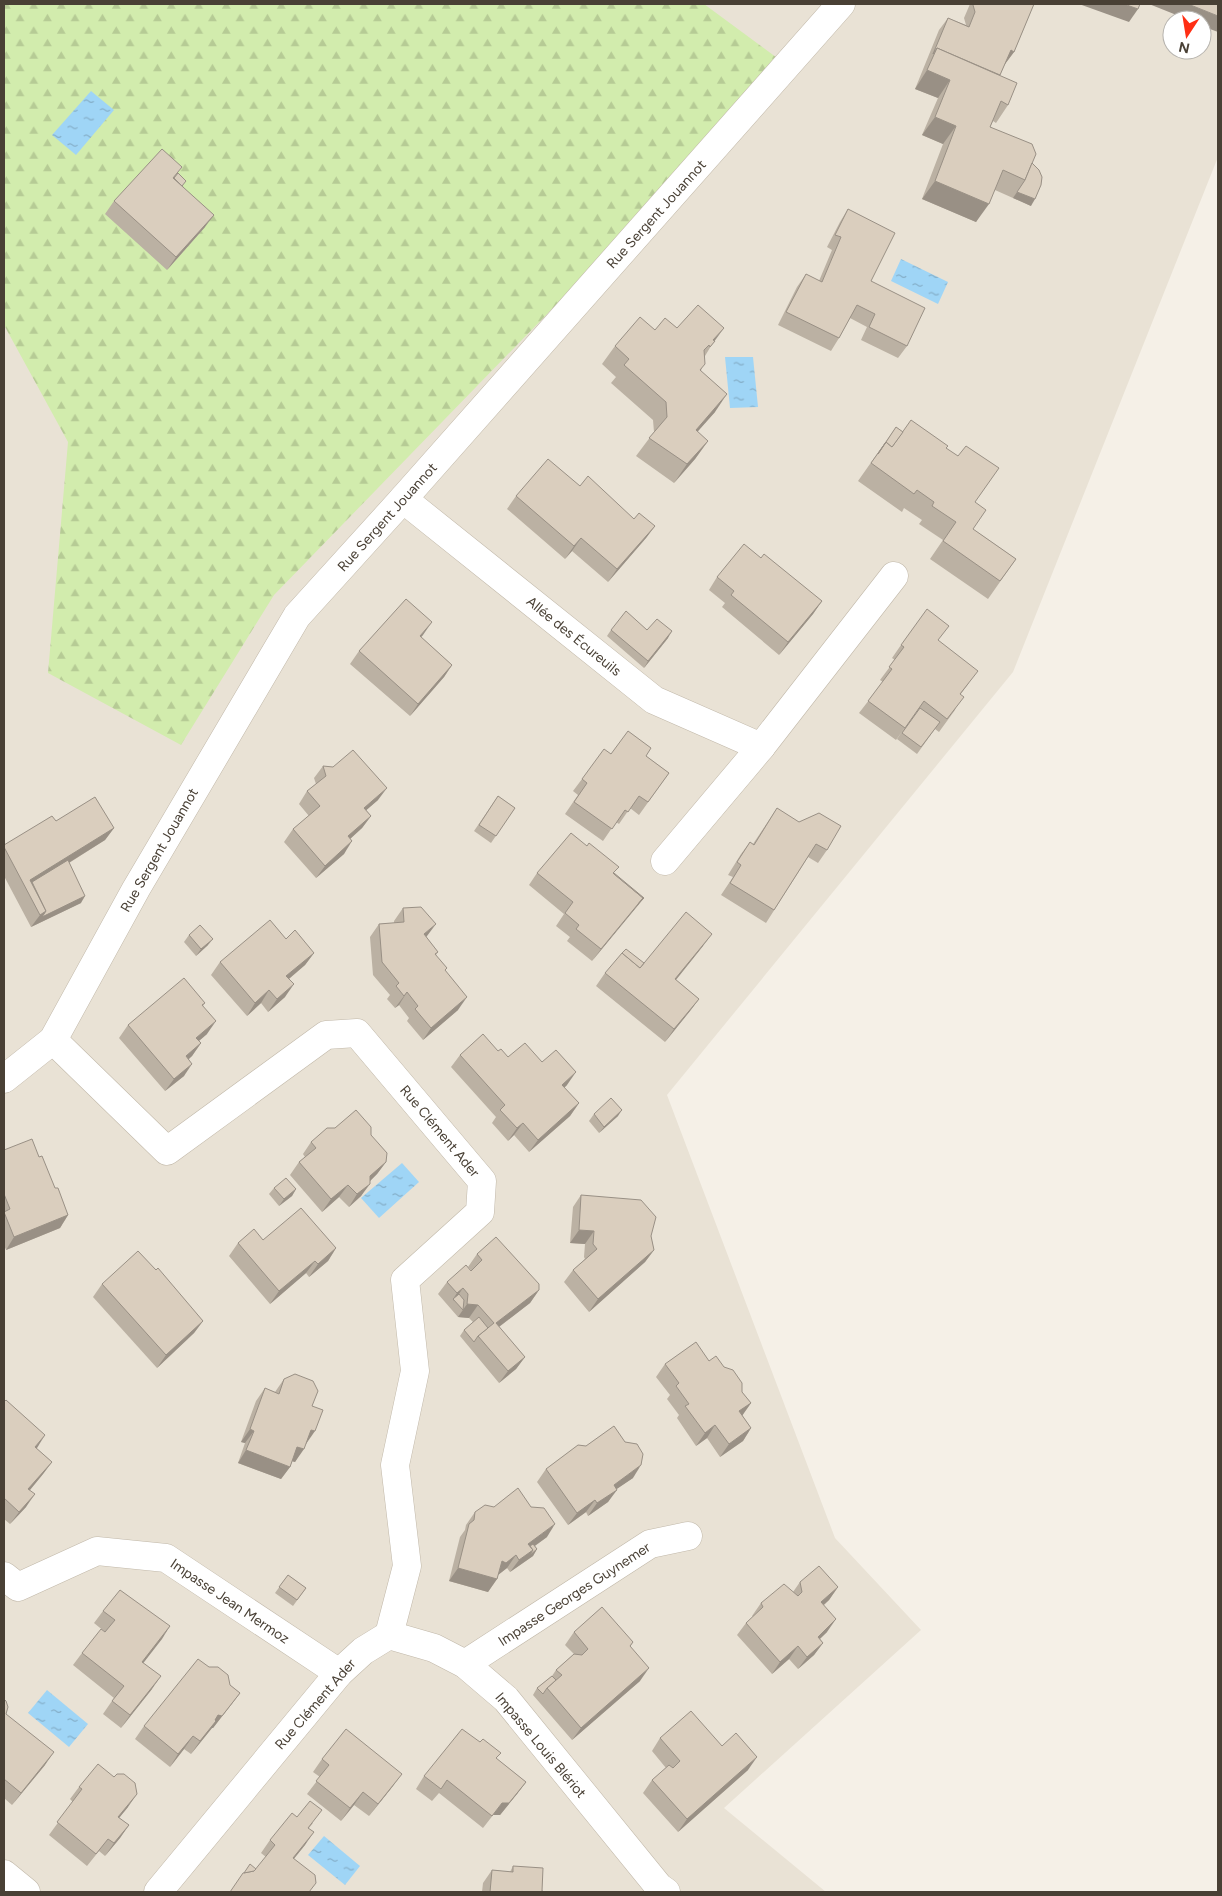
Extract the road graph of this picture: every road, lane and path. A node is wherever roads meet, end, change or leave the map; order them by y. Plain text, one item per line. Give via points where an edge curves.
1 (842, 4) edge
2 (403, 499) junction
3 (894, 576) dead end
4 (761, 747) junction
5 (665, 861) dead end
6 (52, 1040) junction
7 (4, 1079) edge
8 (688, 1536) dead end
9 (4, 1576) edge
10 (389, 1635) junction
11 (465, 1664) junction
12 (339, 1673) junction
13 (4, 1874) edge
14 (26, 1892) edge
15 (158, 1892) edge
16 (666, 1892) edge

1 - 2 street, Rue Sergent Jouannot
2 - 4 street, Allée des Écureuils via 654,700
2 - 6 street, Rue Sergent Jouannot via 297,616 136,888
3 - 4 street
4 - 5 street
6 - 7 street, Rue Sergent Jouannot
6 - 10 street, Rue Clément Ader via 167,1151 326,1035 357,1033 482,1181 480,1212 405,1280 414,1371 395,1465 407,1566
8 - 11 street, Impasse Georges Guynemer via 650,1544
9 - 12 street, Impasse Jean Mermoz via 18,1587 97,1551 166,1558
10 - 11 street, Impasse Louis Blériot via 434,1648
10 - 12 street, Rue Clément Ader via 363,1651
11 - 16 street, Impasse Louis Blériot via 506,1699
12 - 15 street, Rue Clément Ader
13 - 14 street

